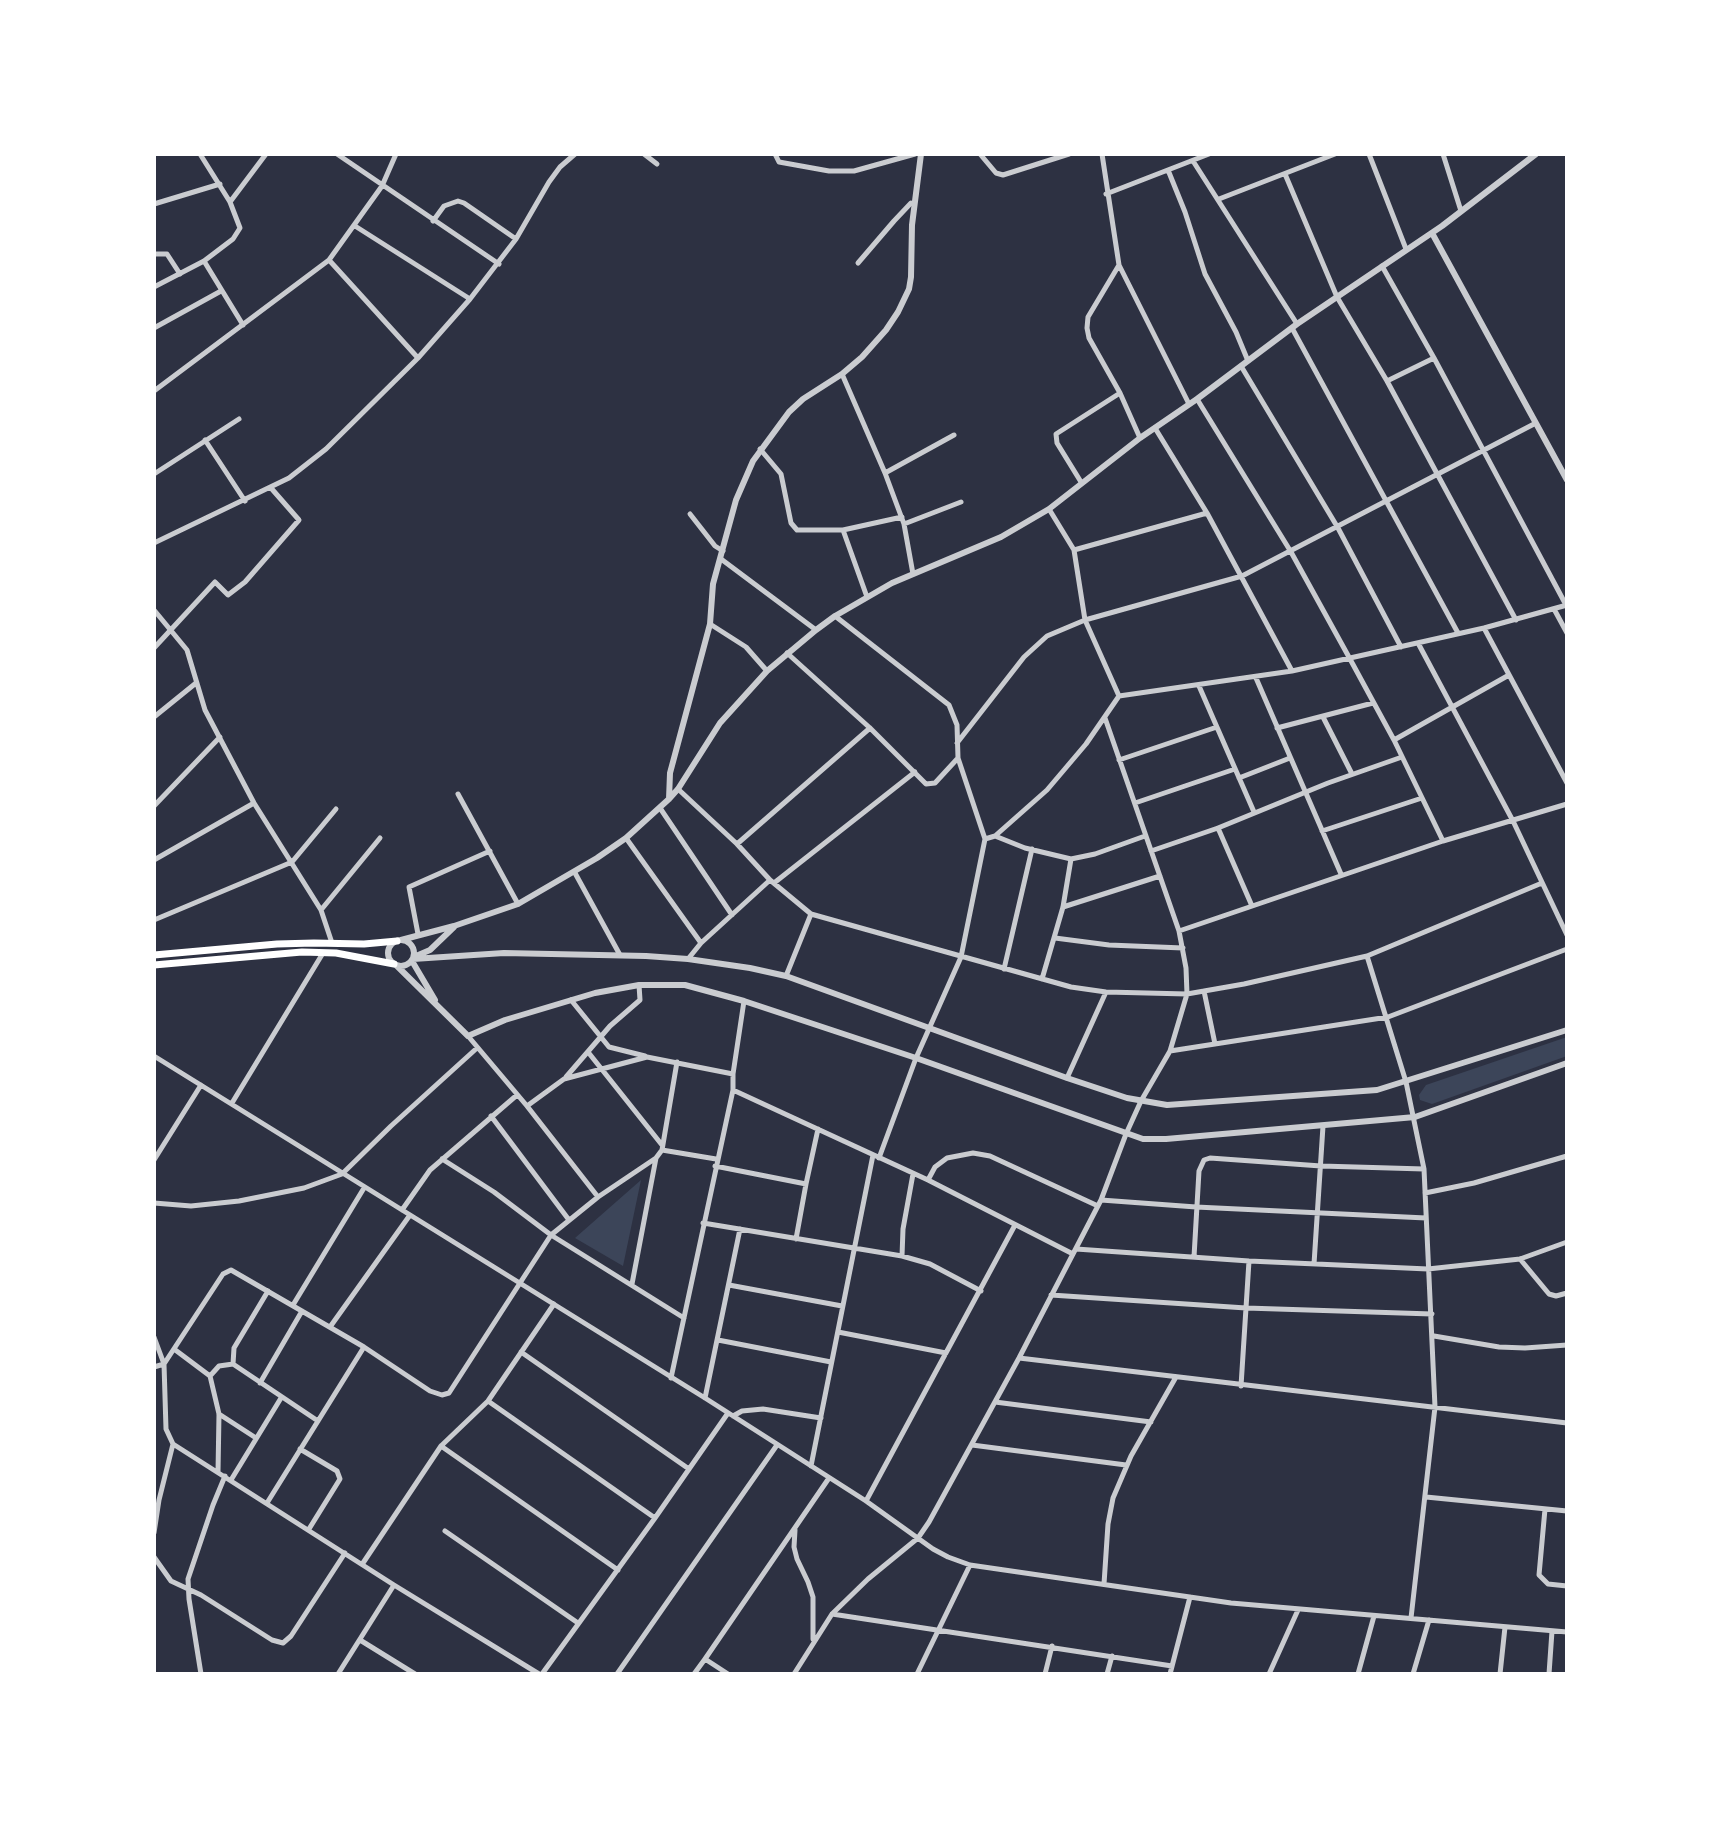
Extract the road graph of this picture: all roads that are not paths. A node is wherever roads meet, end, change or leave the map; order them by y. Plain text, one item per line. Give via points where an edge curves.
1 (200, 154) edge
2 (266, 154) edge
3 (337, 154) edge
4 (396, 154) edge
5 (575, 154) edge
6 (645, 154) edge
7 (775, 154) edge
8 (895, 154) edge
9 (915, 154) edge
10 (921, 154) edge
11 (981, 154) edge
12 (1069, 154) edge
13 (1102, 154) edge
14 (1209, 154) edge
15 (1335, 154) edge
16 (1369, 154) edge
17 (1443, 154) edge
18 (1532, 155) edge
19 (901, 158) junction
20 (1194, 160) junction
21 (657, 164) dead end
22 (1168, 170) junction
23 (1285, 174) junction
24 (220, 184) junction
25 (382, 186) junction
26 (1106, 194) junction
27 (1219, 199) junction
28 (230, 202) junction
29 (154, 204) edge
30 (914, 204) junction
31 (1461, 211) junction
32 (433, 221) junction
33 (355, 226) junction
34 (1432, 233) junction
35 (516, 239) junction
36 (1406, 249) junction
37 (154, 254) edge
38 (329, 260) junction
39 (204, 261) junction
40 (858, 262) dead end
41 (499, 264) junction
42 (1119, 265) junction
43 (1382, 266) junction
44 (180, 274) junction
45 (154, 287) edge
46 (221, 291) junction
47 (1337, 297) junction
48 (470, 299) junction
49 (243, 325) junction
50 (1295, 326) junction
51 (154, 328) edge
52 (418, 358) junction
53 (1434, 358) junction
54 (1248, 361) junction
55 (1241, 366) junction
56 (842, 374) junction
57 (1387, 381) junction
58 (154, 391) edge
59 (1120, 393) junction
60 (1197, 399) junction
61 (1189, 404) junction
62 (239, 419) dead end
63 (1534, 424) junction
64 (1155, 428) junction
65 (954, 435) dead end
66 (1140, 438) junction
67 (205, 440) junction
68 (760, 449) junction
69 (1484, 450) junction
70 (885, 473) junction
71 (154, 474) edge
72 (1436, 475) junction
73 (1567, 480) edge
74 (1081, 482) junction
75 (271, 488) junction
76 (245, 501) junction
77 (961, 502) dead end
78 (1388, 502) junction
79 (1049, 509) junction
80 (1207, 513) junction
81 (690, 514) dead end
82 (903, 521) junction
83 (1338, 528) junction
84 (843, 530) junction
85 (154, 543) edge
86 (1074, 550) junction
87 (1291, 552) junction
88 (722, 555) junction
89 (913, 574) junction
90 (1242, 576) junction
91 (867, 597) junction
92 (1567, 605) edge
93 (154, 610) edge
94 (1554, 610) junction
95 (835, 616) junction
96 (1085, 620) junction
97 (1516, 620) junction
98 (710, 624) junction
99 (1484, 628) junction
100 (172, 630) junction
101 (816, 630) junction
102 (1567, 633) edge
103 (1458, 634) junction
104 (1418, 643) junction
105 (1401, 647) junction
106 (154, 648) edge
107 (787, 653) junction
108 (1350, 659) junction
109 (767, 671) junction
110 (1292, 671) junction
111 (1509, 676) junction
112 (1256, 678) junction
113 (196, 683) junction
114 (1199, 686) junction
115 (1119, 696) junction
116 (1373, 703) junction
117 (1453, 707) junction
118 (1323, 716) junction
119 (154, 717) edge
120 (1105, 718) junction
121 (1217, 727) junction
122 (870, 728) junction
123 (1277, 728) junction
124 (220, 737) junction
125 (1394, 740) junction
126 (957, 743) junction
127 (1402, 757) junction
128 (958, 758) junction
129 (1290, 758) junction
130 (1119, 760) junction
131 (1235, 769) junction
132 (915, 772) junction
133 (1352, 774) junction
134 (1239, 778) junction
135 (1567, 783) edge
136 (678, 789) junction
137 (1304, 792) junction
138 (458, 794) dead end
139 (1422, 798) junction
140 (669, 799) junction
141 (254, 803) junction
142 (1135, 803) junction
143 (1567, 804) edge
144 (154, 806) edge
145 (660, 808) junction
146 (336, 809) dead end
147 (1254, 812) junction
148 (1513, 821) junction
149 (1218, 828) junction
150 (1322, 831) junction
151 (995, 836) junction
152 (1145, 836) junction
153 (380, 838) dead end
154 (626, 838) junction
155 (985, 839) junction
156 (1443, 841) junction
157 (737, 844) junction
158 (1032, 849) junction
159 (490, 850) junction
160 (1151, 851) junction
161 (1071, 859) junction
162 (154, 860) edge
163 (292, 862) junction
164 (575, 873) junction
165 (1341, 874) junction
166 (1160, 876) junction
167 (772, 882) junction
168 (1542, 883) junction
169 (518, 904) junction
170 (1252, 906) junction
171 (1063, 907) junction
172 (321, 910) junction
173 (811, 914) junction
174 (732, 915) junction
175 (154, 920) edge
176 (454, 926) junction
177 (1179, 931) junction
178 (418, 934) junction
179 (1567, 935) edge
180 (1055, 938) junction
181 (399, 940) junction
182 (331, 943) junction
183 (701, 943) junction
184 (1183, 948) junction
185 (1567, 949) edge
186 (323, 953) junction
187 (154, 954) edge
188 (620, 955) junction
189 (1367, 956) junction
190 (961, 957) junction
191 (413, 959) junction
192 (688, 959) junction
193 (154, 965) edge
194 (396, 965) junction
195 (1004, 969) junction
196 (786, 976) junction
197 (1042, 979) junction
198 (639, 985) junction
199 (1204, 991) junction
200 (1106, 992) junction
201 (1187, 994) junction
202 (571, 1000) junction
203 (744, 1001) junction
204 (436, 1002) junction
205 (1388, 1017) junction
206 (930, 1030) junction
207 (1567, 1030) edge
208 (468, 1036) junction
209 (600, 1037) junction
210 (1215, 1044) junction
211 (477, 1048) junction
212 (1170, 1051) junction
213 (588, 1052) junction
214 (154, 1056) edge
215 (647, 1057) junction
216 (916, 1058) junction
217 (677, 1062) junction
218 (1567, 1063) edge
219 (602, 1070) junction
220 (733, 1074) junction
221 (564, 1079) junction
222 (1067, 1079) junction
223 (1406, 1082) junction
224 (201, 1085) junction
225 (733, 1090) junction
226 (517, 1095) junction
227 (1141, 1101) junction
228 (232, 1102) junction
229 (527, 1106) junction
230 (491, 1116) junction
231 (1415, 1117) junction
232 (1323, 1126) junction
233 (818, 1129) junction
234 (1126, 1133) junction
235 (662, 1147) junction
236 (876, 1156) junction
237 (1567, 1156) edge
238 (656, 1158) junction
239 (442, 1159) junction
240 (154, 1160) edge
241 (715, 1163) junction
242 (1321, 1166) junction
243 (1424, 1169) junction
244 (342, 1174) junction
245 (913, 1174) junction
246 (928, 1180) junction
247 (806, 1184) junction
248 (364, 1188) junction
249 (1425, 1193) junction
250 (598, 1197) junction
251 (154, 1203) edge
252 (1100, 1203) junction
253 (1196, 1207) junction
254 (402, 1210) junction
255 (1318, 1213) junction
256 (410, 1216) junction
257 (1426, 1218) junction
258 (569, 1220) junction
259 (703, 1223) junction
260 (1015, 1225) junction
261 (740, 1229) junction
262 (551, 1235) junction
263 (796, 1239) junction
264 (1567, 1242) edge
265 (854, 1249) junction
266 (1074, 1251) junction
267 (902, 1256) junction
268 (1194, 1257) junction
269 (1520, 1259) junction
270 (1249, 1261) junction
271 (1314, 1264) junction
272 (1429, 1269) junction
273 (517, 1284) junction
274 (632, 1284) junction
275 (729, 1285) junction
276 (981, 1290) junction
277 (268, 1291) junction
278 (1567, 1293) edge
279 (1051, 1295) junction
280 (554, 1304) junction
281 (293, 1305) junction
282 (842, 1306) junction
283 (1246, 1308) junction
284 (302, 1311) junction
285 (1432, 1314) junction
286 (684, 1318) junction
287 (330, 1327) junction
288 (838, 1332) junction
289 (1434, 1336) junction
290 (154, 1338) edge
291 (718, 1340) junction
292 (1567, 1345) edge
293 (363, 1347) junction
294 (174, 1349) junction
295 (521, 1352) junction
296 (946, 1353) junction
297 (1019, 1358) junction
298 (831, 1362) junction
299 (164, 1364) junction
300 (233, 1364) junction
301 (154, 1367) edge
302 (210, 1376) junction
303 (1176, 1377) junction
304 (671, 1378) junction
305 (260, 1383) junction
306 (1241, 1386) junction
307 (281, 1398) junction
308 (705, 1398) junction
309 (488, 1401) junction
310 (995, 1402) junction
311 (1436, 1407) junction
312 (219, 1414) junction
313 (731, 1414) junction
314 (821, 1418) junction
315 (318, 1421) junction
316 (1151, 1422) junction
317 (1567, 1423) edge
318 (256, 1438) junction
319 (173, 1444) junction
320 (777, 1445) junction
321 (972, 1445) junction
322 (441, 1446) junction
323 (300, 1449) junction
324 (1126, 1465) junction
325 (811, 1466) junction
326 (689, 1469) junction
327 (218, 1472) junction
328 (228, 1478) junction
329 (829, 1478) junction
330 (1426, 1497) junction
331 (866, 1501) junction
332 (267, 1503) junction
333 (1545, 1509) junction
334 (1567, 1511) edge
335 (655, 1518) junction
336 (309, 1529) junction
337 (795, 1530) junction
338 (445, 1531) dead end
339 (154, 1533) edge
340 (918, 1538) junction
341 (345, 1553) junction
342 (154, 1557) edge
343 (363, 1563) junction
344 (970, 1565) junction
345 (618, 1570) junction
346 (1104, 1584) junction
347 (394, 1585) junction
348 (1567, 1586) edge
349 (189, 1589) junction
350 (1190, 1597) junction
351 (1298, 1610) junction
352 (832, 1614) junction
353 (1374, 1616) junction
354 (1411, 1618) junction
355 (1429, 1620) junction
356 (579, 1623) junction
357 (1505, 1627) junction
358 (939, 1630) junction
359 (1552, 1631) junction
360 (1567, 1632) edge
361 (360, 1640) junction
362 (813, 1642) junction
363 (1052, 1646) junction
364 (1112, 1656) junction
365 (705, 1658) junction
366 (1172, 1665) junction
367 (201, 1674) edge
368 (338, 1674) edge
369 (415, 1674) edge
370 (541, 1674) edge
371 (617, 1674) edge
372 (694, 1674) edge
373 (728, 1674) edge
374 (796, 1674) edge
375 (917, 1674) edge
376 (1045, 1674) edge
377 (1107, 1674) edge
378 (1170, 1674) edge
379 (1269, 1674) edge
380 (1358, 1674) edge
381 (1413, 1674) edge
382 (1500, 1674) edge
383 (1549, 1674) edge

1 - 24 street
2 - 28 street
3 - 25 street
4 - 25 street
5 - 35 street via 549,182
6 - 21 street
7 - 19 street via 779,162 854,171
8 - 19 street
9 - 19 street
10 - 30 street
11 - 12 street via 1003,175
13 - 26 street
14 - 20 street
15 - 23 street
16 - 36 street
17 - 31 street
18 - 31 street
20 - 22 street
20 - 27 street
22 - 26 street
22 - 54 street via 1205,274
23 - 27 street
23 - 47 street
24 - 28 street
24 - 29 street
25 - 32 street
25 - 33 street
26 - 42 street
27 - 50 street
28 - 39 street via 239,222 237,233
30 - 40 street
30 - 56 street via 912,263 905,298 886,330
31 - 34 street
32 - 35 street via 444,206 458,201
32 - 41 street
33 - 38 street
33 - 48 street
34 - 36 street
34 - 63 street
35 - 41 street
36 - 43 street
37 - 44 street via 167,254
38 - 49 street
38 - 52 street
39 - 44 street
39 - 46 street
41 - 48 street
42 - 59 street via 1088,317 1087,328
42 - 61 street
43 - 47 street
43 - 53 street
44 - 45 street
46 - 49 street
46 - 51 street
47 - 50 street
47 - 57 street
48 - 52 street
49 - 58 street
50 - 54 street
50 - 78 street
52 - 75 street via 326,449
53 - 57 street
53 - 69 street
54 - 55 street
55 - 60 street
55 - 83 street
56 - 68 street via 803,398
56 - 70 street
57 - 72 street
59 - 66 street
59 - 74 street via 1056,435
60 - 61 street
60 - 87 street
61 - 64 street
62 - 67 street
63 - 69 street
63 - 73 street
64 - 66 street
64 - 80 street
65 - 70 street
66 - 74 street
67 - 71 street
67 - 76 street
68 - 84 street via 781,474 793,528
68 - 88 street via 736,500
69 - 72 street
69 - 92 street
70 - 82 street
72 - 78 street
72 - 97 street
74 - 79 street
75 - 76 street
75 - 100 street via 299,520 245,582 228,595 215,582
76 - 85 street
77 - 82 street
78 - 83 street
78 - 103 street
79 - 86 street
79 - 89 street via 1001,537
80 - 86 street
80 - 90 street
81 - 88 street
82 - 84 street
82 - 89 street
83 - 87 street
83 - 105 street
84 - 91 street
86 - 96 street
87 - 90 street
87 - 108 street
88 - 98 street via 713,584
88 - 101 street
89 - 91 street
90 - 96 street
90 - 110 street
91 - 95 street
92 - 94 street
93 - 100 street
94 - 97 street
94 - 102 street
95 - 101 street
95 - 126 street via 949,705
96 - 115 street
96 - 126 street via 1035,645
97 - 99 street
98 - 109 street via 746,648
98 - 140 street via 670,773
99 - 103 street
99 - 111 street
100 - 106 street
100 - 113 street via 187,650
101 - 107 street
103 - 104 street
104 - 105 street
104 - 117 street
105 - 108 street
107 - 109 street
107 - 122 street
108 - 110 street
108 - 116 street
109 - 136 street via 720,723
110 - 112 street
111 - 117 street
111 - 135 street
112 - 114 street
112 - 123 street
113 - 119 street
113 - 124 street
114 - 115 street
114 - 121 street
115 - 120 street
116 - 118 street
116 - 125 street
117 - 125 street
117 - 148 street
118 - 123 street
118 - 133 street
120 - 130 street
120 - 151 street via 1047,790
121 - 130 street
121 - 131 street
122 - 132 street
122 - 157 street
123 - 129 street
124 - 141 street
124 - 144 street
125 - 127 street
126 - 128 street
127 - 133 street
127 - 139 street
128 - 132 street via 931,784
128 - 155 street
129 - 134 street
129 - 137 street
130 - 142 street
131 - 134 street
131 - 142 street
132 - 167 street
133 - 137 street
134 - 147 street
136 - 140 street
136 - 157 street
137 - 147 street
137 - 150 street
138 - 159 street
139 - 150 street
139 - 156 street
140 - 145 street
141 - 162 street
141 - 163 street
142 - 152 street
143 - 148 street
145 - 154 street
145 - 174 street
146 - 163 street
147 - 149 street
148 - 156 street
148 - 168 street
149 - 160 street
149 - 170 street
150 - 165 street
151 - 155 street
151 - 158 street
152 - 160 street
152 - 161 street
153 - 172 street
154 - 164 street
154 - 183 street
155 - 190 street
156 - 165 street
157 - 167 street
158 - 161 street
158 - 195 street
159 - 169 street
159 - 178 street via 409,887
160 - 166 street
161 - 171 street
163 - 172 street
163 - 175 street
164 - 169 street
164 - 188 street
165 - 170 street
166 - 171 street
166 - 177 street
167 - 173 street
167 - 174 street
168 - 179 street
168 - 189 street
169 - 176 street
170 - 177 street
171 - 180 street
172 - 182 street
173 - 190 street
173 - 196 street
174 - 183 street
176 - 178 street
176 - 191 street via 430,950
177 - 184 street
178 - 181 street
180 - 184 street
180 - 197 street
181 - 182 main road
181 - 191 street via 412,945
181 - 194 street via 389,949 389,958
182 - 187 main road
183 - 192 street
184 - 201 street
185 - 205 street
186 - 193 main road
186 - 194 main road
186 - 228 street
188 - 191 street via 504,953
188 - 192 street
189 - 199 street
189 - 205 street
190 - 195 street
190 - 206 street
191 - 194 street via 406,966
191 - 204 street
192 - 196 street
194 - 204 street
195 - 197 street
196 - 206 street
197 - 200 street
198 - 202 street
198 - 203 street via 685,985
198 - 209 street via 640,1000
199 - 201 street
199 - 210 street
200 - 201 street
200 - 222 street
201 - 212 street
202 - 208 street
202 - 209 street
203 - 216 street
203 - 220 street
204 - 208 street
205 - 210 street
205 - 223 street
206 - 216 street
206 - 222 street
207 - 223 street
208 - 211 street
209 - 213 street
209 - 215 street via 615,1050
210 - 212 street
211 - 226 street
211 - 244 street
212 - 227 street
213 - 219 street
213 - 221 street
214 - 224 street
215 - 217 street
215 - 219 street
216 - 234 street
216 - 236 street
217 - 220 street
217 - 235 street
218 - 231 street
219 - 221 street
219 - 235 street
220 - 225 street
221 - 229 street
222 - 227 street
223 - 227 street via 1377,1090 1167,1105
223 - 231 street
224 - 228 street
224 - 240 street
225 - 233 street
225 - 241 street
226 - 229 street
226 - 230 street
227 - 234 street
228 - 244 street
229 - 250 street
230 - 239 street
230 - 258 street
231 - 232 street
231 - 243 street
232 - 234 street via 1166,1139
232 - 242 street
233 - 236 street
233 - 247 street
234 - 252 street
235 - 238 street
235 - 241 street
236 - 245 street
236 - 265 street
237 - 249 street
238 - 250 street
238 - 274 street
239 - 254 street
239 - 262 street
241 - 247 street
241 - 259 street
242 - 243 street
242 - 253 street via 1210,1158 1200,1164
242 - 255 street
243 - 249 street
244 - 248 street
244 - 251 street via 251,1199 191,1206
245 - 246 street
245 - 267 street
246 - 252 street via 947,1158 982,1154
246 - 260 street
247 - 263 street
248 - 254 street
248 - 281 street
249 - 257 street
250 - 258 street
252 - 253 street
252 - 266 street
253 - 255 street
253 - 268 street
254 - 256 street
255 - 257 street
255 - 271 street
256 - 273 street
256 - 287 street
257 - 272 street
258 - 262 street
259 - 261 street
259 - 286 street
260 - 266 street
260 - 276 street
261 - 263 street
261 - 275 street
262 - 273 street
262 - 274 street
263 - 265 street
264 - 269 street
265 - 267 street
265 - 282 street
266 - 268 street
266 - 279 street
267 - 276 street via 930,1264
268 - 270 street
269 - 272 street
269 - 278 street via 1549,1294
270 - 271 street
270 - 283 street
271 - 272 street
272 - 285 street
273 - 280 street
273 - 293 street via 449,1393 436,1394
274 - 286 street
275 - 282 street
275 - 291 street
276 - 296 street
277 - 281 street
277 - 294 street via 227,1270
277 - 300 street via 234,1348
279 - 283 street
279 - 297 street
280 - 295 street
280 - 304 street
281 - 284 street
282 - 288 street
283 - 285 street
283 - 306 street
284 - 287 street
284 - 305 street
285 - 289 street
286 - 304 street
287 - 293 street
288 - 296 street
288 - 298 street
289 - 292 street via 1499,1347
289 - 311 street
290 - 299 street
291 - 298 street
291 - 308 street
293 - 315 street
294 - 299 street
294 - 302 street
295 - 309 street
295 - 326 street
296 - 331 street
297 - 303 street
297 - 310 street
298 - 314 street
299 - 301 street
299 - 319 street via 166,1429
300 - 302 street via 219,1366
300 - 305 street
302 - 312 street
303 - 306 street
303 - 316 street
304 - 308 street
305 - 307 street
306 - 311 street
307 - 315 street
307 - 318 street
308 - 313 street
309 - 322 street
309 - 335 street
310 - 316 street
310 - 321 street
311 - 317 street
311 - 330 street
312 - 318 street
312 - 327 street
313 - 314 street via 763,1409
313 - 320 street
313 - 326 street
314 - 325 street
315 - 323 street
316 - 324 street
318 - 328 street
319 - 327 street
319 - 339 street
320 - 325 street
320 - 371 street
321 - 324 street
321 - 340 street
322 - 343 street
322 - 345 street
323 - 332 street
323 - 336 street via 337,1471 340,1479
324 - 346 street via 1108,1524
325 - 329 street
326 - 335 street
327 - 328 street
328 - 332 street
328 - 349 street via 193,1562
329 - 331 street
329 - 337 street
330 - 333 street
330 - 354 street
331 - 340 street
332 - 336 street
333 - 334 street
333 - 348 street via 1539,1575 1548,1584
335 - 345 street
336 - 341 street
337 - 362 street via 797,1559 813,1597
337 - 365 street
338 - 356 street
340 - 344 street
340 - 352 street
341 - 343 street
341 - 349 street via 283,1643
342 - 349 street via 171,1581
343 - 347 street
344 - 346 street
344 - 358 street
345 - 356 street
346 - 350 street
347 - 361 street
347 - 370 street
349 - 367 street
350 - 351 street
350 - 366 street
351 - 353 street
351 - 379 street
352 - 358 street
352 - 362 street
353 - 354 street
353 - 380 street
354 - 355 street
355 - 357 street
355 - 381 street
356 - 370 street
357 - 359 street
357 - 382 street
358 - 363 street
358 - 375 street
359 - 360 street
359 - 383 street
361 - 368 street
361 - 369 street
362 - 374 street
363 - 364 street
363 - 376 street
364 - 366 street
364 - 377 street
365 - 372 street
365 - 373 street
366 - 378 street

